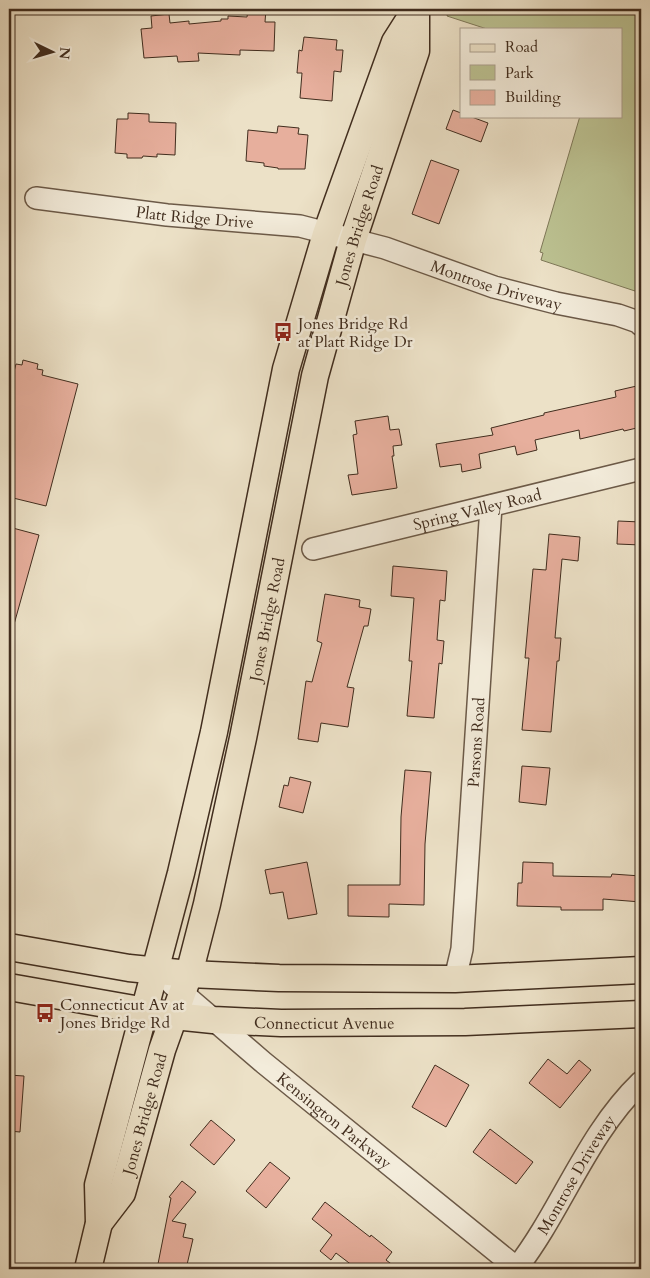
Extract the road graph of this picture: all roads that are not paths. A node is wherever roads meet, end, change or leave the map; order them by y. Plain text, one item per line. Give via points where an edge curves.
1 (416, 9) edge
2 (36, 198) dead end
3 (326, 234) junction
4 (353, 240) junction
5 (641, 325) edge
6 (641, 469) edge
7 (491, 506) junction
8 (313, 549) dead end
9 (9, 947) edge
10 (154, 970) junction
11 (641, 970) edge
12 (455, 979) junction
13 (9, 987) edge
14 (182, 994) junction
15 (144, 1010) junction
16 (641, 1014) edge
17 (213, 1020) junction
18 (641, 1082) edge
19 (99, 1223) junction
20 (88, 1269) edge
21 (520, 1269) edge

1 - 3 main road, Jones Bridge Road via 395,42
1 - 4 main road, Jones Bridge Road via 416,51
2 - 3 street, Platt Ridge Drive via 167,215 300,226
3 - 4 street, Platt Ridge Drive
3 - 10 main road, Jones Bridge Road via 286,369 214,732
4 - 5 street, Montrose Driveway via 385,248 494,287 618,314
4 - 14 main road, Jones Bridge Road via 316,376 244,738 207,904
6 - 7 street, Spring Valley Road
7 - 8 street, Spring Valley Road
7 - 12 street, Parsons Road via 462,949
9 - 10 main road, Connecticut Avenue
10 - 14 main road, Connecticut Avenue
10 - 15 main road, Jones Bridge Road
11 - 12 main road, Connecticut Avenue
12 - 14 main road, Connecticut Avenue via 279,978
13 - 15 main road, Connecticut Avenue
14 - 15 main road, Connecticut Avenue
14 - 17 main road, Connecticut Avenue
14 - 19 main road, Jones Bridge Road via 162,1050 122,1193
15 - 19 main road, Jones Bridge Road via 98,1185
16 - 17 main road, Connecticut Avenue via 465,1022
17 - 21 street, Kensington Parkway
18 - 21 street, Montrose Driveway via 614,1112 590,1147
19 - 20 main road, Jones Bridge Road

